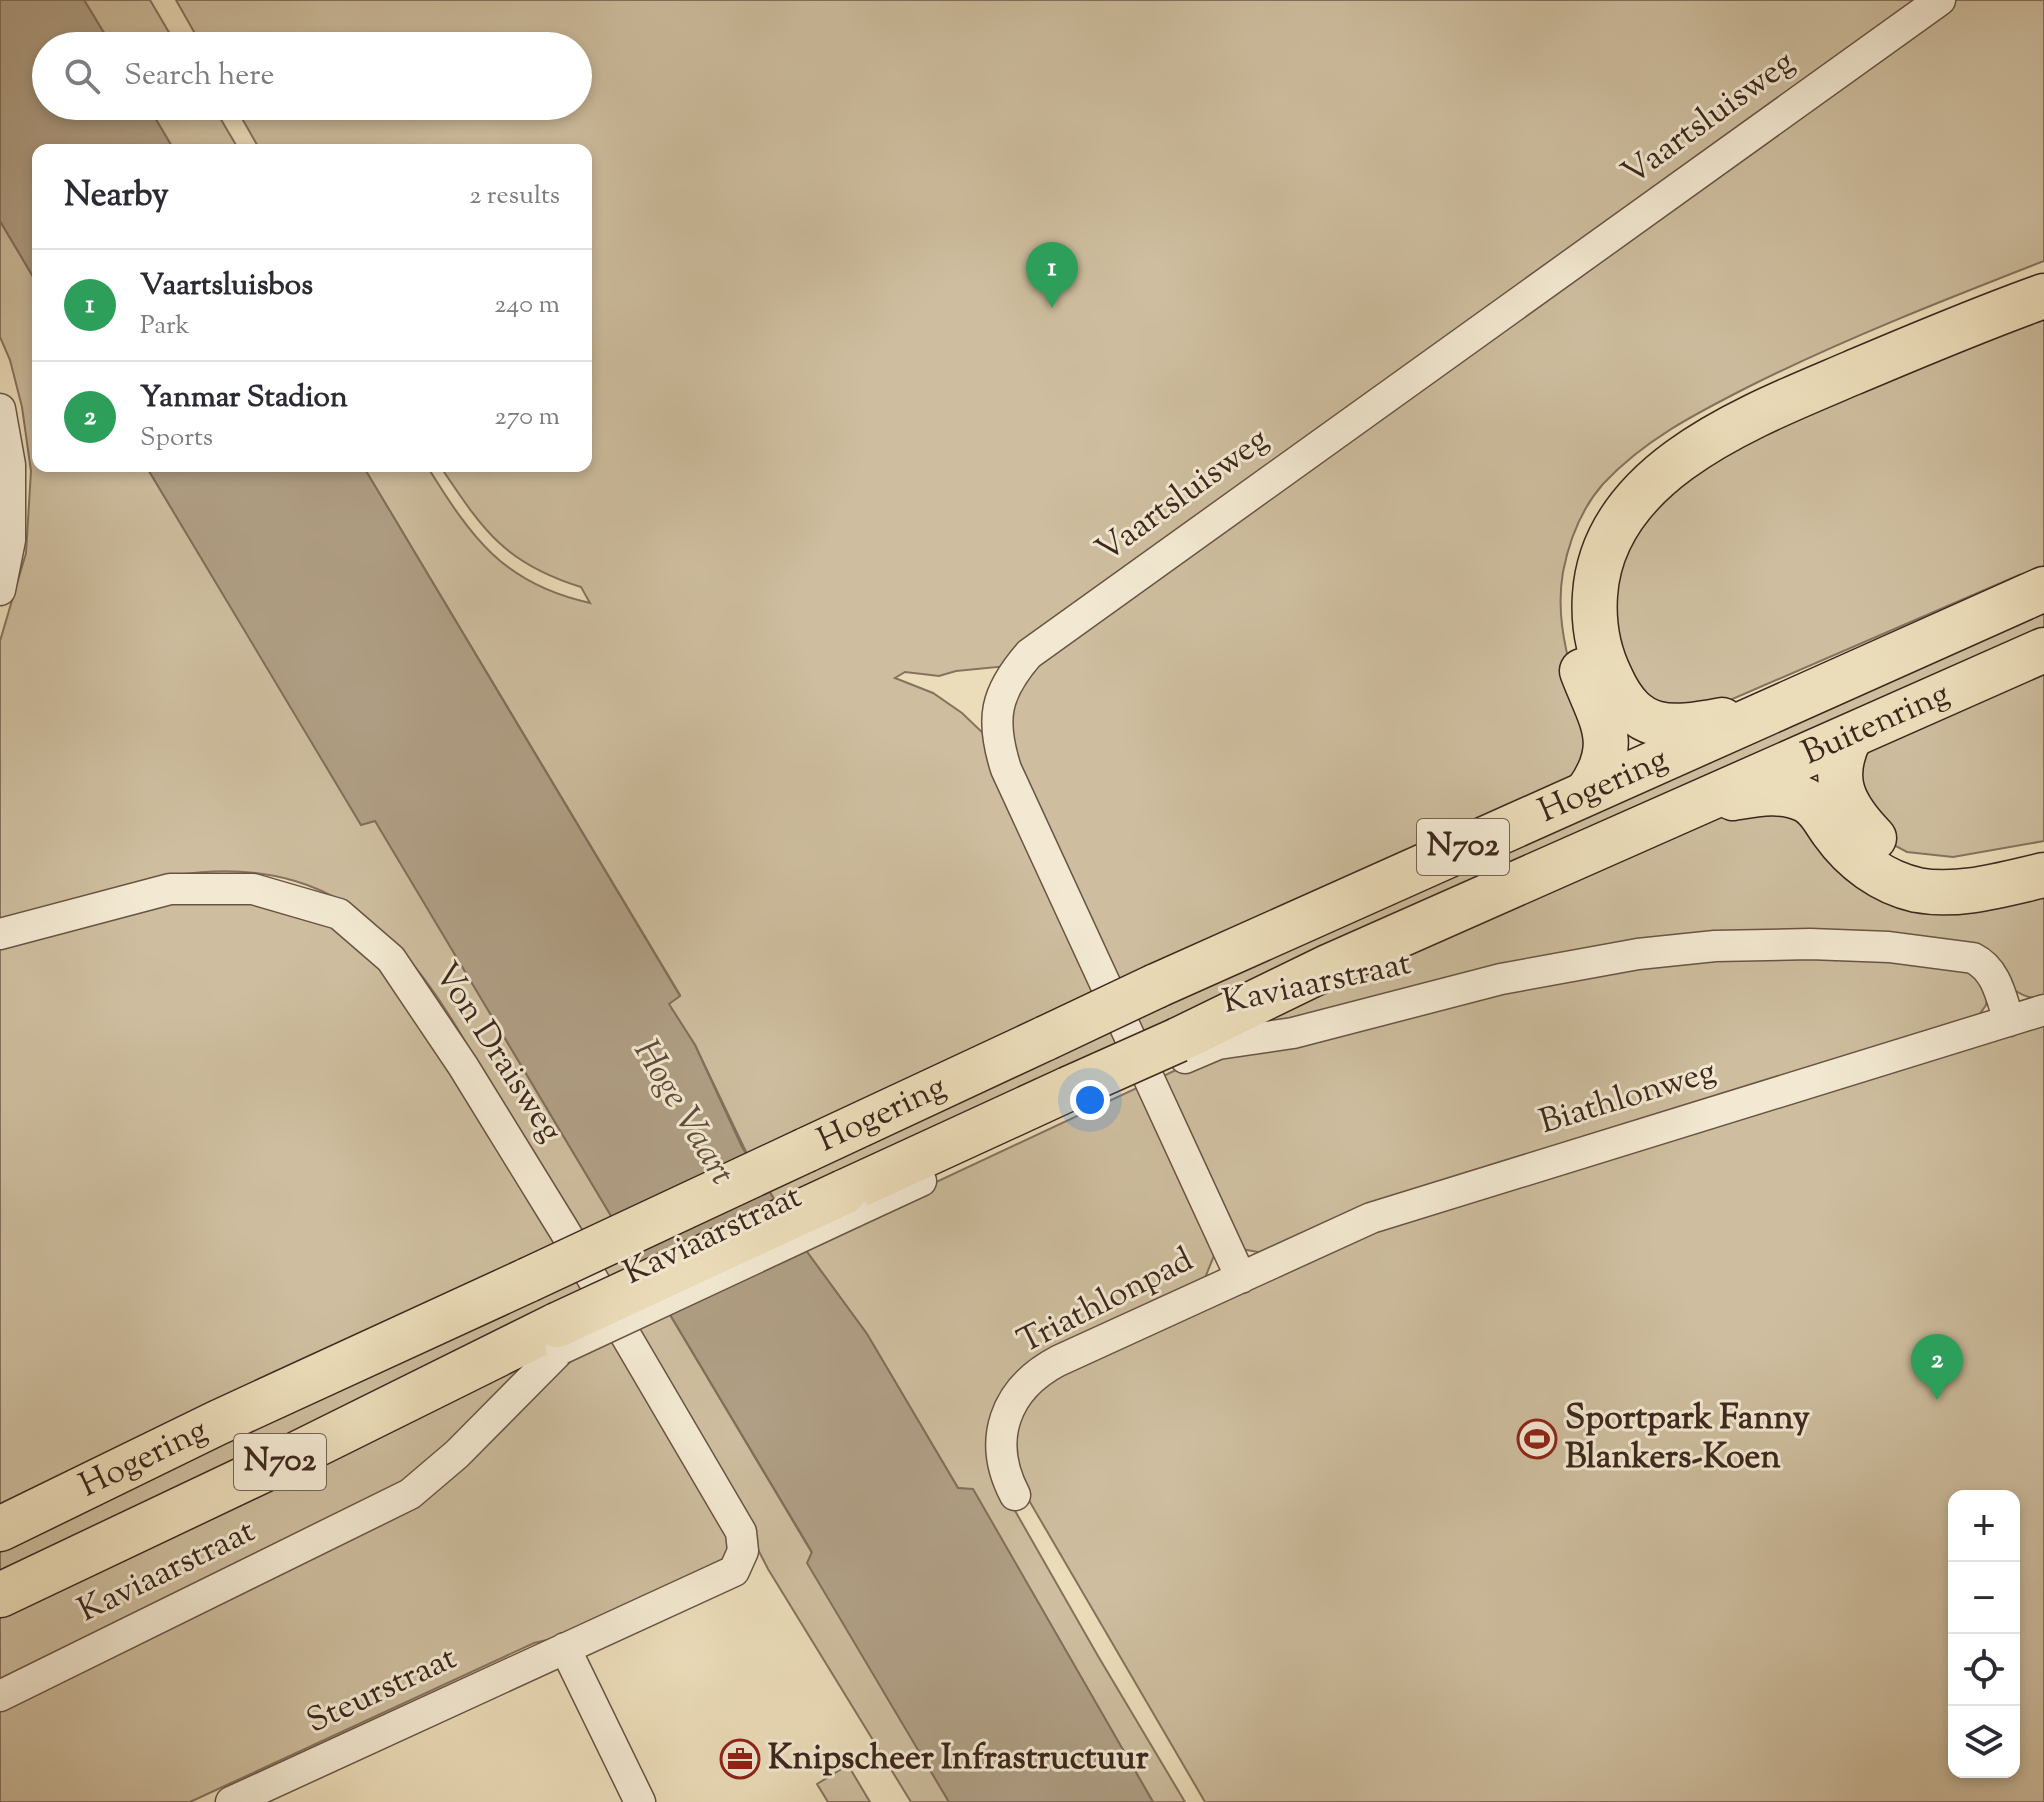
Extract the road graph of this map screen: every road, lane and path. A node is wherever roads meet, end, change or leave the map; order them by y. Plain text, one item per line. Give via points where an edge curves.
1 (1940, 0) edge
2 (2044, 270) edge
3 (2044, 296) edge
4 (0, 409) edge
5 (2044, 589) edge
6 (0, 590) edge
7 (2044, 650) edge
8 (1771, 711) junction
9 (1850, 737) junction
10 (1588, 791) junction
11 (1707, 801) junction
12 (2044, 850) edge
13 (2044, 875) edge
14 (0, 934) edge
15 (2044, 1010) edge
16 (2009, 1021) junction
17 (1182, 1049) junction
18 (1241, 1278) junction
19 (559, 1337) junction
20 (1015, 1495) dead end
21 (0, 1529) edge
22 (743, 1551) joint
23 (0, 1595) edge
24 (565, 1648) junction
25 (0, 1696) edge
26 (231, 1802) edge
27 (640, 1802) edge

1 - 18 street, Vaartsluisweg via 1029,654 1005,684 996,718 1006,769
2 - 10 highway via 1905,323 1758,389 1673,434 1623,476 1591,519 1571,586 1574,648 1607,737 1604,762
3 - 8 highway via 1743,423 1668,468 1625,511 1603,553 1594,607 1600,650 1620,697 1649,722 1676,728
4 - 6 street via 10,465 10,540
5 - 8 highway, Buitenring / N702
7 - 9 highway, Buitenring / N702
8 - 10 highway, Hogering / N702
9 - 11 highway, Buitenring / N702
9 - 12 highway via 1838,772 1841,790 1856,820 1886,848 1916,861 1953,865
10 - 21 highway, Hogering / N702, bridge via 1156,986
11 - 13 highway via 1779,793 1806,801 1863,865 1917,890 1952,892
11 - 17 highway, Hogering / N702 via 1330,966
14 - 22 street, Von Draisweg via 170,889 253,889 339,914 391,959 463,1066 741,1532
15 - 16 street, Biathlonweg
16 - 17 street, Kaviaarstraat via 1992,973 1973,958 1889,947 1745,945 1638,954 1550,969 1313,1028
16 - 18 street, Biathlonweg via 1394,1210
17 - 19 highway, Hogering / N702, bridge
18 - 20 street, Triathlonpad via 1058,1361 1024,1384 1005,1418 1001,1438 1004,1468
19 - 23 highway, Hogering / N702
19 - 25 street, Kaviaarstraat via 457,1454 410,1494
22 - 24 street, Steurstraat via 734,1571
24 - 26 street, Steurstraat
24 - 27 street

